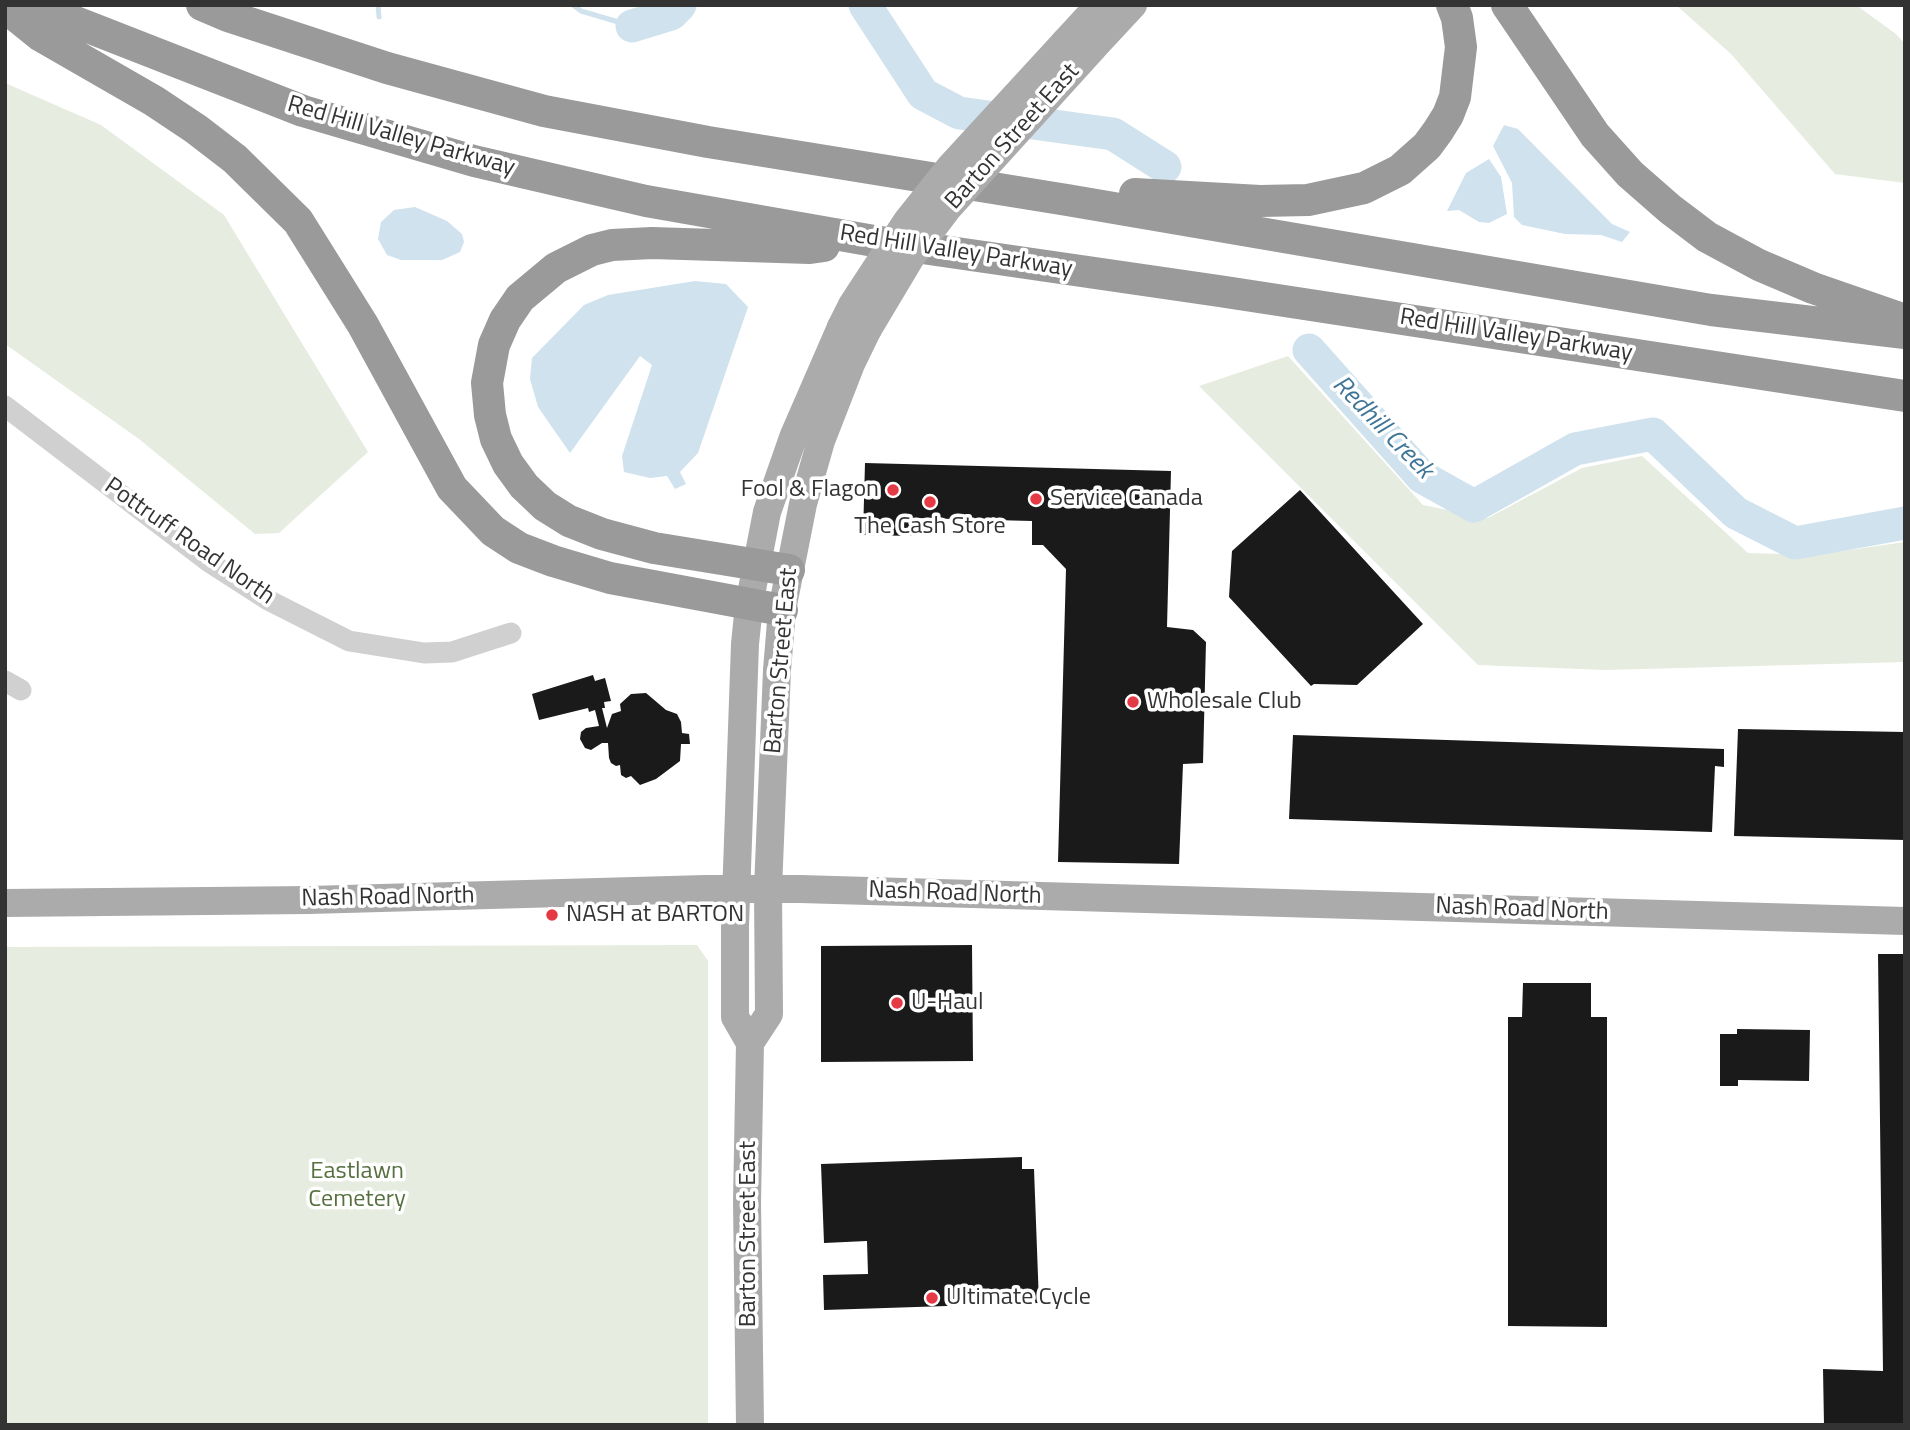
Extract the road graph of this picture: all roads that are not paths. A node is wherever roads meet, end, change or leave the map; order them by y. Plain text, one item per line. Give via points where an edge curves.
1 (32, 5) edge
2 (202, 5) edge
3 (1099, 5) edge
4 (1133, 5) edge
5 (1452, 5) edge
6 (1507, 5) edge
7 (5, 7) edge
8 (1067, 200) junction
9 (874, 241) junction
10 (1905, 320) edge
11 (854, 328) junction
12 (1905, 333) edge
13 (1905, 396) edge
14 (5, 406) edge
15 (756, 566) junction
16 (789, 570) junction
17 (749, 605) junction
18 (782, 610) junction
19 (511, 633) dead end
20 (736, 889) junction
21 (768, 889) junction
22 (5, 903) edge
23 (1905, 921) edge
24 (750, 1043) junction
25 (750, 1425) edge

1 - 9 highway, Red Hill Valley Parkway via 303,111 461,157 646,201
2 - 8 highway via 387,68 544,111
3 - 11 main road, Barton Street East, bridge via 959,157 907,221 852,305
4 - 11 main road, Barton Street East, bridge via 948,208
5 - 8 highway via 1461,47 1448,115 1416,157 1382,180 1308,200 1123,193
6 - 10 highway via 1595,135 1670,209 1707,237 1759,265
7 - 17 highway via 41,36 196,129 243,166 298,221 357,314 452,488 493,531 519,548 610,578
8 - 12 highway via 1712,310
9 - 13 highway, Red Hill Valley Parkway
9 - 15 highway via 810,248 652,243 592,250 556,268 520,298 494,345 487,383 496,439 524,486 545,506 569,521 628,541
11 - 15 main road, Barton Street East via 794,435 767,512
11 - 16 main road, Barton Street East via 851,364 821,442
14 - 19 street, Pottruff Road North via 209,562 268,600 349,641 424,653 452,652
15 - 16 highway
15 - 17 main road, Barton Street East
16 - 18 main road, Barton Street East
17 - 18 highway
17 - 20 main road, Barton Street East
18 - 21 main road, Barton Street East
20 - 21 main road, Nash Road North
20 - 22 main road, Nash Road North
20 - 24 main road, Barton Street East via 735,1017
21 - 23 main road, Nash Road North
21 - 24 main road, Barton Street East via 769,1014
24 - 25 main road, Barton Street East

